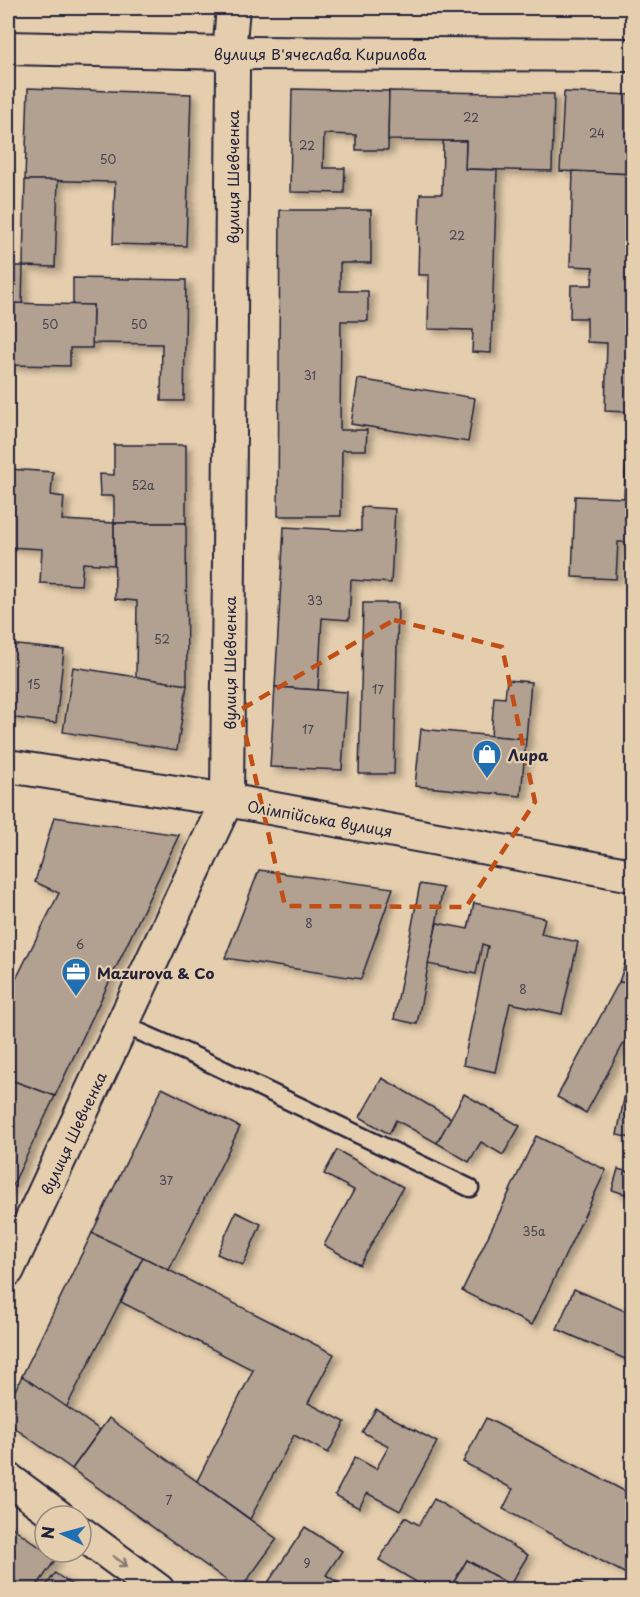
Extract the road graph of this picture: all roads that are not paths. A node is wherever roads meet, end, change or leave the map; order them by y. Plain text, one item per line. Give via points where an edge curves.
1 (233, 8) edge
2 (8, 48) edge
3 (229, 53) junction
4 (633, 55) edge
5 (8, 766) edge
6 (227, 800) junction
7 (633, 875) edge
8 (124, 1025) junction
9 (470, 1188) dead end
10 (8, 1270) edge
11 (8, 1479) edge
12 (42, 1504) edge
13 (93, 1542) edge
14 (158, 1590) edge

1 - 3 street, вулиця Шевченка
2 - 3 street, вулиця В'ячеслава Кирилова
3 - 4 street, вулиця В'ячеслава Кирилова
3 - 6 street, вулиця Шевченка via 233,82
5 - 6 street, Олімпійська вулиця
6 - 7 street, Олімпійська вулиця
6 - 8 street, вулиця Шевченка
8 - 9 lane
8 - 10 street, вулиця Шевченка
11 - 12 street
13 -> 14 street

